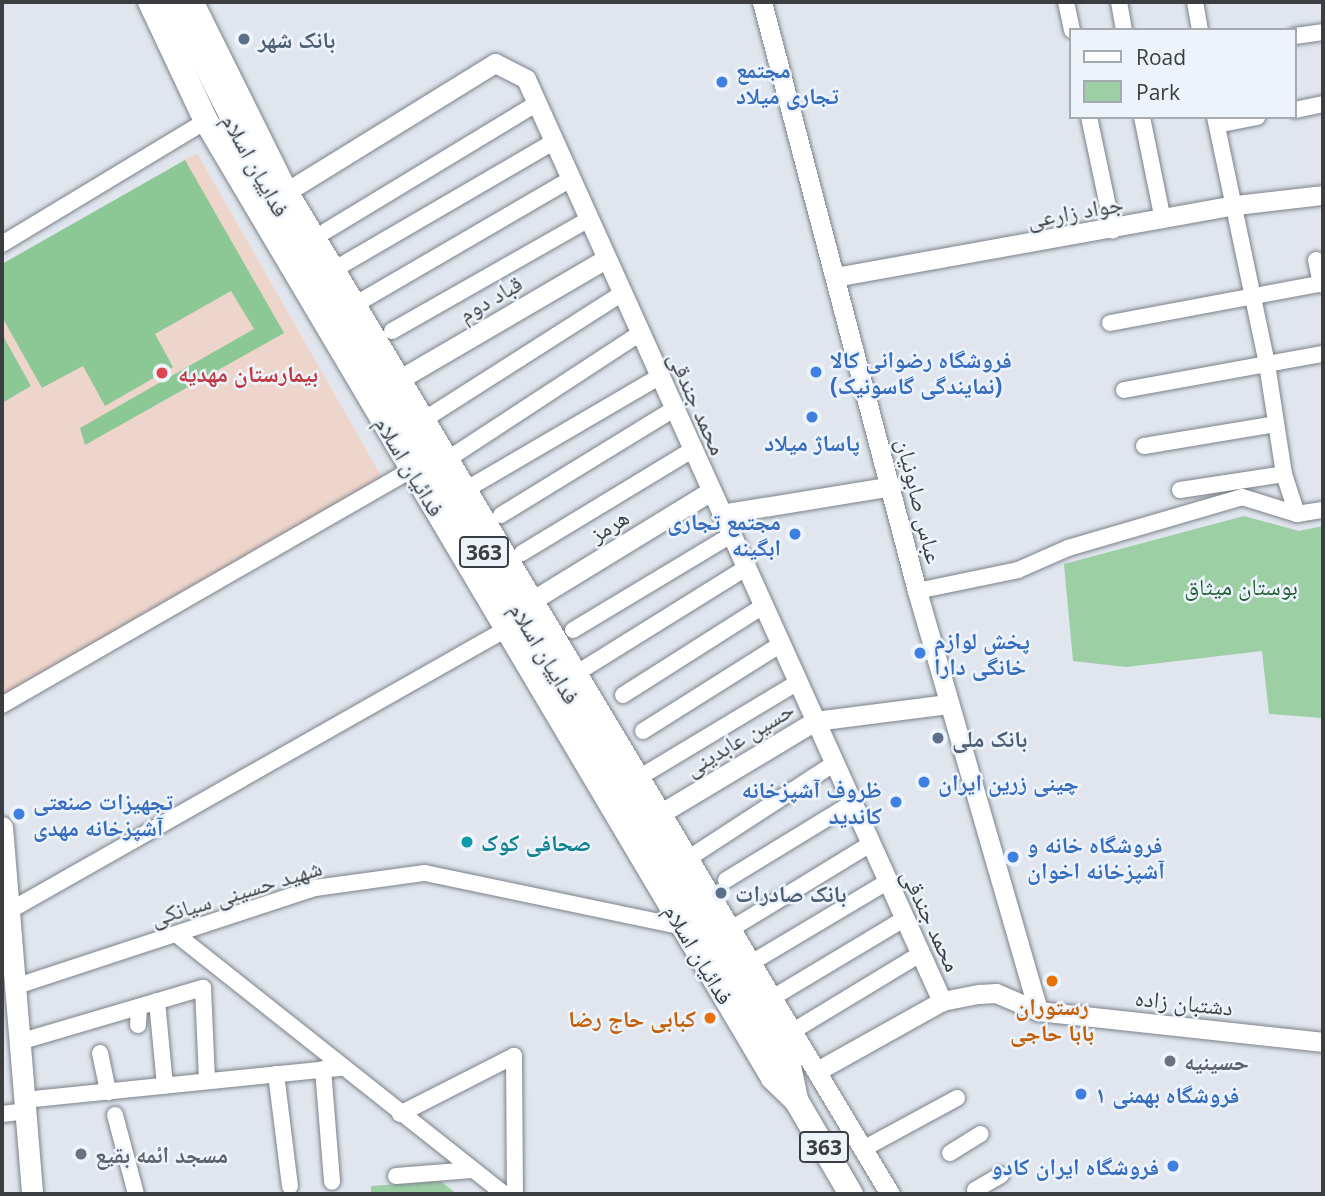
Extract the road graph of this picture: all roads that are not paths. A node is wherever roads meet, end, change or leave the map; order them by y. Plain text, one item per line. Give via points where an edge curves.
1 (150, 2) edge
2 (174, 2) edge
3 (194, 2) edge
4 (762, 2) edge
5 (1066, 2) edge
6 (1119, 2) edge
7 (1195, 2) edge
8 (1072, 28) edge
9 (1124, 28) edge
10 (1200, 28) edge
11 (1323, 32) edge
12 (1297, 36) edge
13 (207, 51) junction
14 (536, 104) junction
15 (1323, 104) edge
16 (1297, 110) edge
17 (1089, 119) edge
18 (1142, 119) edge
19 (1236, 119) edge
20 (206, 121) junction
21 (1216, 121) edge
22 (553, 142) junction
23 (571, 179) junction
24 (281, 195) junction
25 (1323, 195) edge
26 (1236, 205) junction
27 (589, 219) junction
28 (1163, 220) junction
29 (1113, 230) junction
30 (326, 231) dead end
31 (2, 244) edge
32 (604, 260) junction
33 (1316, 260) dead end
34 (335, 269) junction
35 (835, 277) junction
36 (1322, 283) edge
37 (621, 294) junction
38 (1254, 296) junction
39 (356, 304) junction
40 (1110, 323) dead end
41 (392, 331) dead end
42 (639, 334) junction
43 (1323, 354) edge
44 (1267, 364) junction
45 (659, 377) junction
46 (400, 379) junction
47 (1124, 390) dead end
48 (674, 409) junction
49 (425, 419) junction
50 (1275, 424) junction
51 (1144, 446) dead end
52 (692, 450) junction
53 (448, 459) junction
54 (412, 469) junction
55 (1284, 474) junction
56 (892, 486) junction
57 (467, 489) junction
58 (1180, 490) dead end
59 (711, 491) junction
60 (1323, 510) edge
61 (721, 514) junction
62 (1297, 514) junction
63 (501, 515) dead end
64 (731, 535) junction
65 (522, 553) dead end
66 (746, 568) junction
67 (917, 590) junction
68 (533, 600) junction
69 (763, 606) junction
70 (508, 628) junction
71 (573, 630) dead end
72 (781, 644) junction
73 (577, 673) junction
74 (798, 682) junction
75 (623, 695) dead end
76 (948, 704) junction
77 (2, 705) edge
78 (815, 720) junction
79 (643, 730) dead end
80 (835, 763) junction
81 (640, 778) junction
82 (852, 803) junction
83 (654, 818) junction
84 (3, 838) edge
85 (870, 844) junction
86 (689, 858) junction
87 (726, 880) dead end
88 (887, 882) junction
89 (9, 911) junction
90 (904, 919) junction
91 (683, 927) junction
92 (731, 929) junction
93 (176, 934) junction
94 (6, 948) edge
95 (920, 954) junction
96 (751, 962) junction
97 (14, 988) junction
98 (772, 998) junction
99 (157, 1001) junction
100 (943, 1001) junction
101 (139, 1007) junction
102 (1038, 1011) junction
103 (138, 1025) dead end
104 (793, 1031) junction
105 (13, 1032) edge
106 (1323, 1042) edge
107 (100, 1053) dead end
108 (341, 1068) junction
109 (323, 1069) junction
110 (817, 1072) junction
111 (276, 1074) junction
112 (207, 1081) junction
113 (165, 1086) junction
114 (108, 1092) junction
115 (957, 1098) dead end
116 (796, 1100) junction
117 (24, 1106) junction
118 (2, 1114) edge
119 (400, 1114) junction
120 (115, 1115) dead end
121 (981, 1134) dead end
122 (863, 1149) junction
123 (950, 1153) dead end
124 (472, 1170) junction
125 (1001, 1175) dead end
126 (396, 1176) dead end
127 (332, 1182) dead end
128 (290, 1186) dead end
129 (975, 1191) dead end
130 (32, 1194) edge
131 (136, 1194) edge
132 (503, 1194) edge
133 (515, 1194) edge
134 (852, 1194) edge
135 (890, 1194) edge

1 - 20 main road, فدائیان اسلام
2 - 13 main road, فداییان اسلام / 363
3 - 13 street
4 - 35 street, عباس صابونیان
5 - 8 street
6 - 9 street
7 - 10 street
11 - 12 street
13 - 24 main road, فداییان اسلام / 363
14 - 22 street, محمد جندقی
14 - 24 street, محمد جندقی via 526,79 495,63
14 - 30 street
15 - 16 street
17 - 29 street
18 - 28 street
19 - 21 street
20 - 31 street
20 - 54 main road, فدائیان اسلام
21 - 26 street
22 - 23 street, محمد جندقی
22 - 34 street
23 - 27 street, محمد جندقی
23 - 39 street
24 - 34 street
24 - 83 main road, فداییان اسلام / 363
25 - 26 street, جواد زارعی
26 - 28 street, جواد زارعی
26 - 38 street
27 - 32 street, محمد جندقی
27 - 41 street
28 - 29 street, جواد زارعی
29 - 35 street, جواد زارعی
32 - 37 street, محمد جندقی
32 - 46 street, قباد دوم
33 - 36 street
34 - 39 street
35 - 56 street, عباس صابونیان
36 - 38 street
37 - 42 street, محمد جندقی
37 - 49 street
38 - 40 street
38 - 44 street
39 - 46 street
42 - 45 street, محمد جندقی
42 - 53 street
43 - 44 street
44 - 47 street
44 - 50 street
45 - 48 street, محمد جندقی
45 - 57 street
46 - 49 street
48 - 52 street, محمد جندقی
48 - 63 street
49 - 53 street
50 - 51 street
50 - 55 street
52 - 59 street, محمد جندقی
52 - 65 street
53 - 57 street
54 - 70 main road, فدائیان اسلام
54 - 77 street
55 - 58 street
55 - 62 street
56 - 61 street
56 - 67 street, عباس صابونیان
57 - 68 street
59 - 61 street, محمد جندقی
59 - 68 street, هرمز
60 - 62 street
61 - 64 street, محمد جندقی
62 - 67 street via 1242,497 1068,548 1018,570
64 - 66 street, محمد جندقی
64 - 71 street
66 - 69 street, محمد جندقی
66 - 73 street
67 - 76 street, عباس صابونیان
68 - 73 street
69 - 72 street, محمد جندقی
69 - 75 street
70 - 89 street
70 - 91 main road, فدائیان اسلام
72 - 74 street, محمد جندقی
72 - 79 street
73 - 81 street
74 - 78 street, محمد جندقی
74 - 81 street
76 - 78 street, حسین عابدینی
76 - 102 street, عباس صابونیان
78 - 80 street, محمد جندقی
78 - 83 street, حسین عابدینی
80 - 82 street, محمد جندقی
80 - 86 street
81 - 83 street
82 - 85 street, محمد جندقی
82 - 87 street
83 - 86 street
83 - 116 main road, فداییان اسلام / 363 via 789,1066
84 - 89 main road
85 - 88 street, محمد جندقی
85 - 92 street
86 - 92 street
88 - 90 street, محمد جندقی
88 - 96 street
89 - 94 main road
90 - 95 street, محمد جندقی
90 - 98 street
91 - 93 street, شهید حسینی سیانکی via 425,873 315,888
91 - 116 main road, فدائیان اسلام via 773,1078
92 - 96 street
93 - 97 street, شهید حسینی سیانکی
93 - 108 street
94 - 97 main road
95 - 100 street, محمد جندقی
95 - 104 street
96 - 98 street
97 - 105 main road
98 - 104 street
99 - 101 street
99 - 112 street via 203,988
99 - 113 street
100 - 102 street, دشتبان زاده via 996,993
100 - 110 street
101 - 103 street
101 - 105 street
102 - 106 street, دشتبان زاده
104 - 110 street
105 - 117 main road
107 - 114 street
108 - 109 street
108 - 119 street
109 - 111 street
109 - 127 street
110 - 122 street
111 - 112 street
111 - 128 street
112 - 113 street
113 - 114 street
114 - 117 street
115 - 122 street
116 - 134 main road, فداییان اسلام / 363
117 - 118 street
117 - 130 main road
119 - 124 street
119 - 133 street via 514,1056
120 - 131 street
121 - 123 street
122 - 135 street
124 - 126 street
124 - 132 street
125 - 129 street

